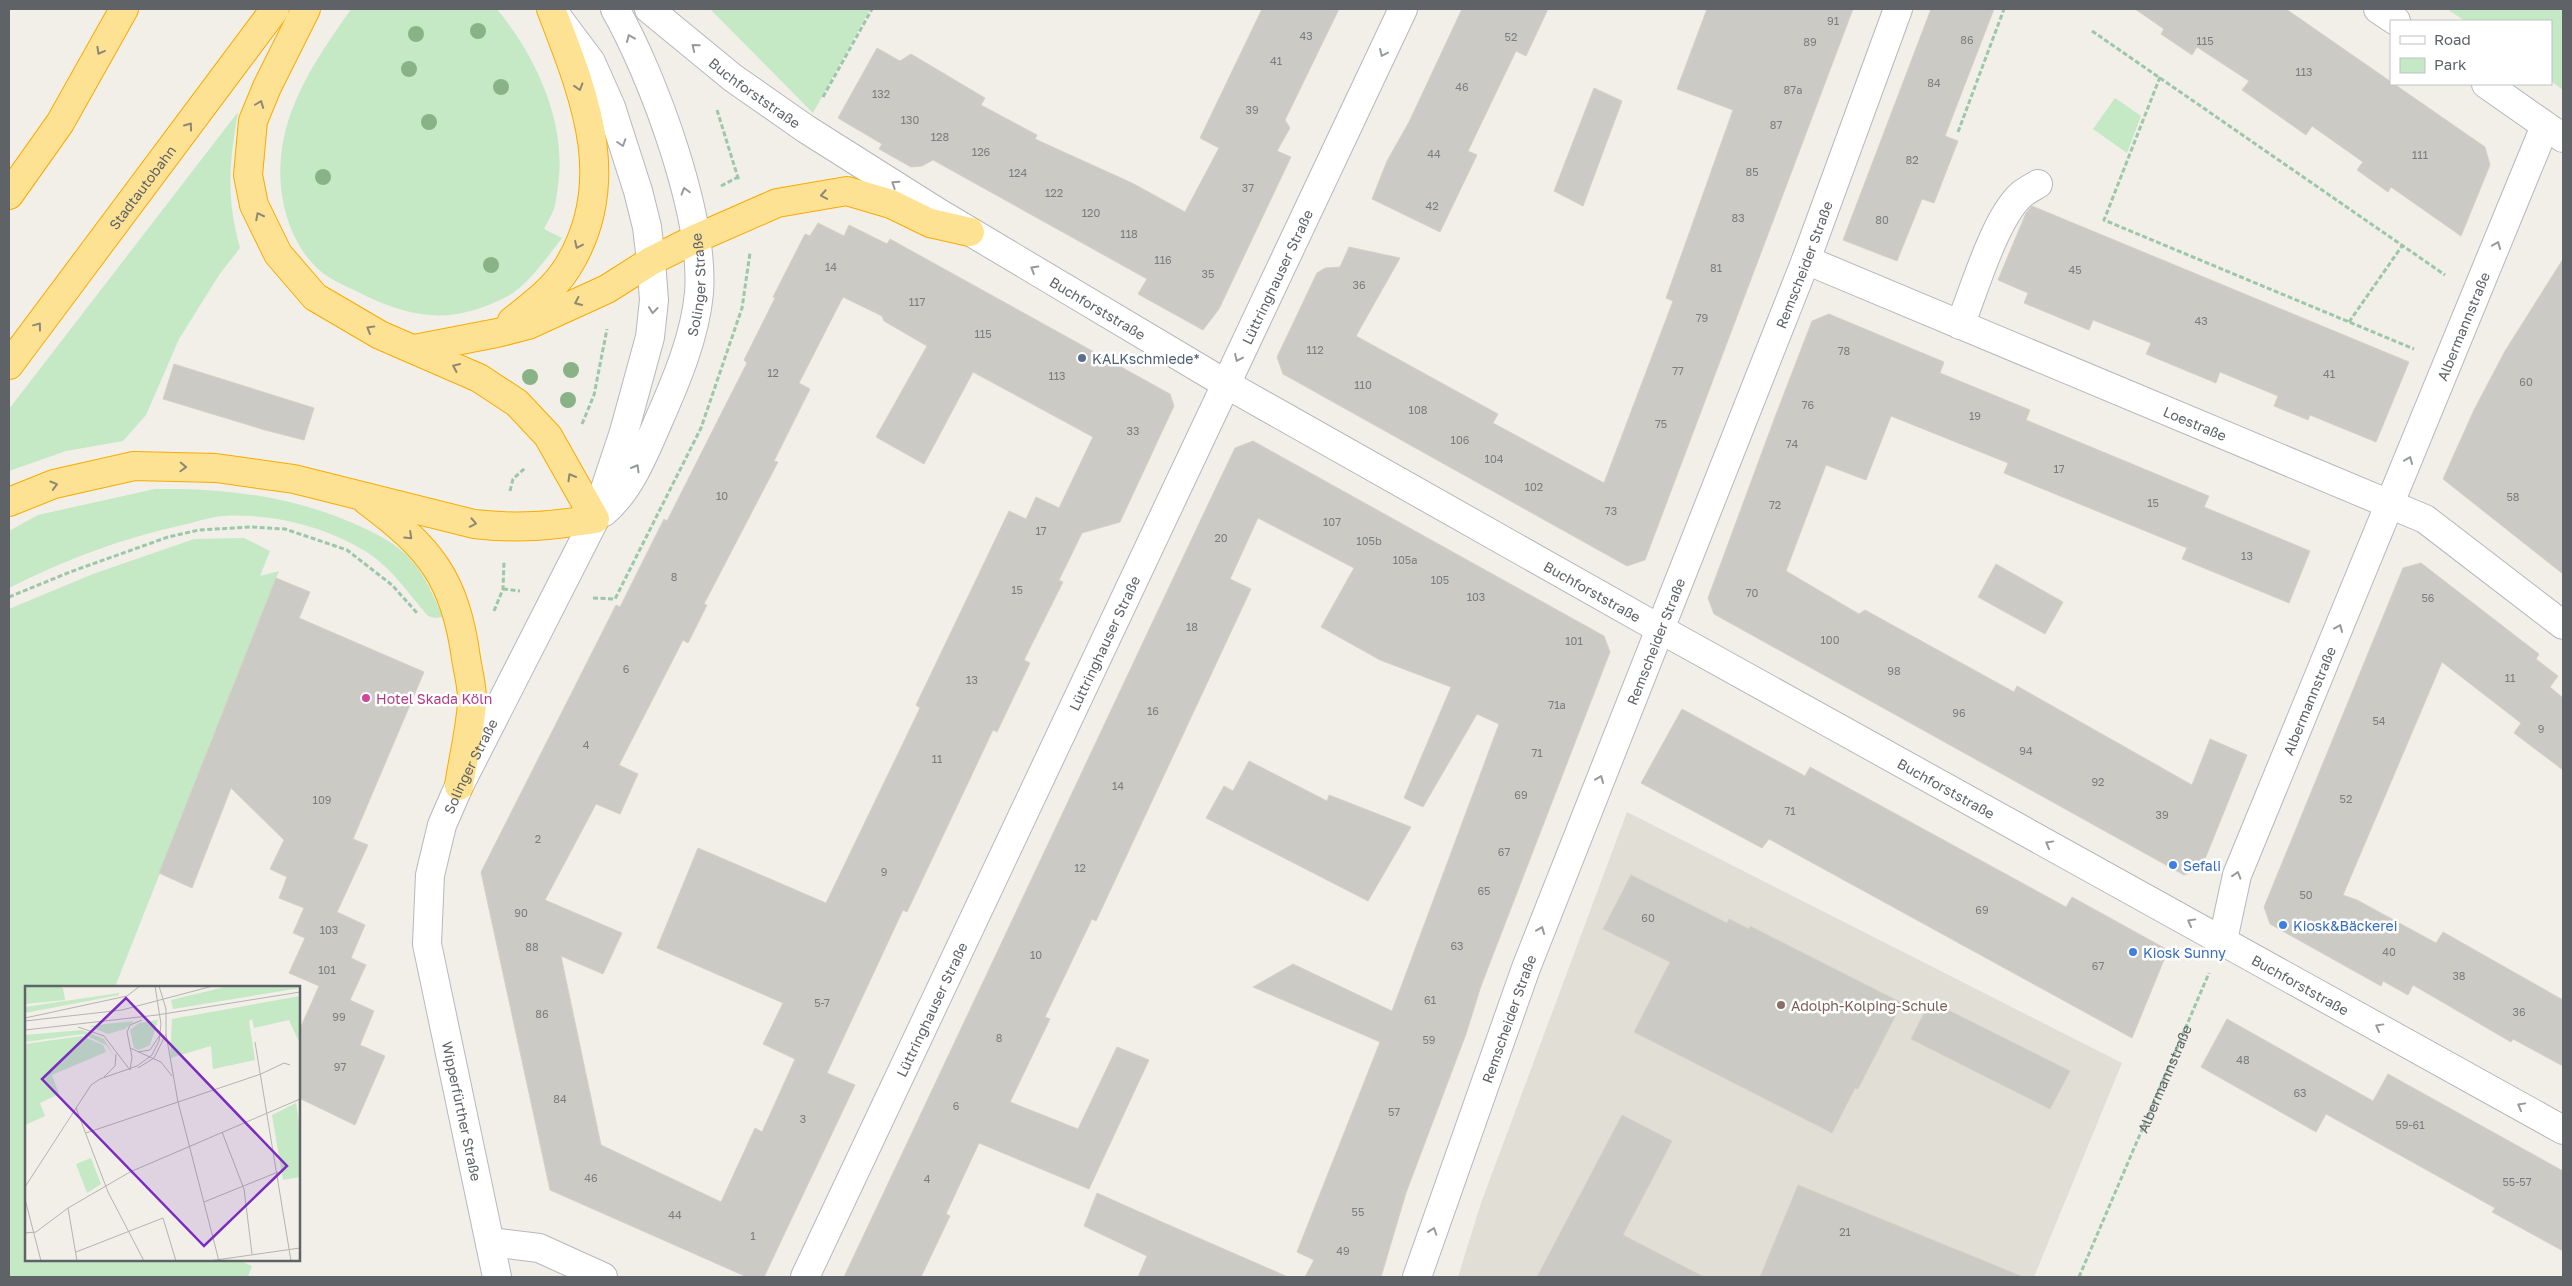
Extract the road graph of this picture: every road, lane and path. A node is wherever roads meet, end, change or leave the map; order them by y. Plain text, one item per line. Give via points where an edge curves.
1 (124, 9) edge
2 (275, 9) edge
3 (306, 9) edge
4 (551, 9) edge
5 (615, 9) edge
6 (649, 9) edge
7 (872, 9) edge
8 (1404, 9) edge
9 (1898, 9) edge
10 (2004, 9) edge
11 (2378, 9) edge
12 (2394, 20) edge
13 (2092, 30) dead end
14 (2160, 77) junction
15 (2487, 85) edge
16 (717, 110) dead end
17 (806, 129) junction
18 (1958, 132) dead end
19 (2554, 132) edge
20 (2038, 184) dead end
21 (9, 195) edge
22 (750, 215) junction
23 (970, 232) junction
24 (695, 239) junction
25 (2402, 246) junction
26 (1806, 260) junction
27 (651, 261) junction
28 (2476, 296) junction
29 (2349, 322) junction
30 (1960, 325) junction
31 (496, 334) junction
32 (414, 348) junction
33 (2448, 364) junction
34 (9, 365) edge
35 (1226, 384) junction
36 (358, 494) junction
37 (9, 502) edge
38 (2390, 505) junction
39 (595, 519) junction
40 (9, 597) edge
41 (2563, 625) edge
42 (1660, 629) junction
43 (462, 630) junction
44 (459, 786) junction
45 (2223, 940) junction
46 (428, 944) joint
47 (2563, 1130) edge
48 (490, 1242) junction
49 (497, 1277) edge
50 (603, 1277) edge
51 (805, 1277) edge
52 (1417, 1277) edge
53 (2080, 1277) edge

1 -> 21 highway via 60,123
34 -> 2 highway, Stadtautobahn
32 -> 3 highway via 380,335 315,297 278,254 254,205 248,175 254,121 267,87
4 -> 27 street, Solinger Straße via 591,62 611,107 638,191
4 -> 31 highway via 590,124 595,167 594,202 580,242 566,269 542,297
24 -> 5 street, Solinger Straße via 689,203 670,138 626,27
17 -> 6 street, Buchforststraße via 733,78
7 - 17 path
8 -> 35 street, Lüttringhauser Straße
9 - 26 street, Remscheider Straße
10 - 18 path
11 - 12 street
13 - 14 path
14 - 25 path
14 - 29 path via 2104,220
15 - 19 street
16 - 22 path
23 -> 17 street, Buchforststraße
28 -> 19 street, Albermannstraße
20 - 30 street via 2021,195 2005,216
23 -> 22 highway via 930,223 891,204 846,191 777,203
22 - 24 highway
35 -> 23 street, Buchforststraße
24 - 27 highway
39 -> 24 street, Solinger Straße via 608,508 630,478 676,382 694,323 699,292
25 - 28 path
25 - 29 path
26 - 30 street, Loestraße
26 - 42 street, Remscheider Straße
27 -> 31 highway via 606,289 528,325
27 -> 39 street, Solinger Straße via 654,300 650,337 624,432
28 - 33 street, Albermannstraße
29 - 33 path
30 - 38 street, Loestraße
31 - 32 highway
39 -> 32 highway via 548,436 517,403 479,378
38 -> 33 street, Albermannstraße
35 - 42 street, Buchforststraße
35 - 51 street, Lüttringhauser Straße
37 -> 36 highway via 54,484 134,466 216,468 294,479
36 -> 39 highway via 490,526 540,527
36 -> 43 highway via 427,552 451,594
38 - 41 street, Loestraße via 2425,519
45 -> 38 street, Albermannstraße via 2237,875
39 - 44 street, Solinger Straße
40 - 43 path via 168,537 199,530 285,529 347,550 392,586 434,631
45 -> 42 street, Buchforststraße
52 -> 42 street, Remscheider Straße via 1526,968
43 - 44 highway via 472,702
44 - 46 street, Solinger Straße via 442,825 430,875
47 -> 45 street, Buchforststraße
45 - 53 path, Albermannstraße
46 - 48 street, Wipperfürther Straße
48 - 49 street, Wipperfürther Straße
48 - 50 street via 539,1248

